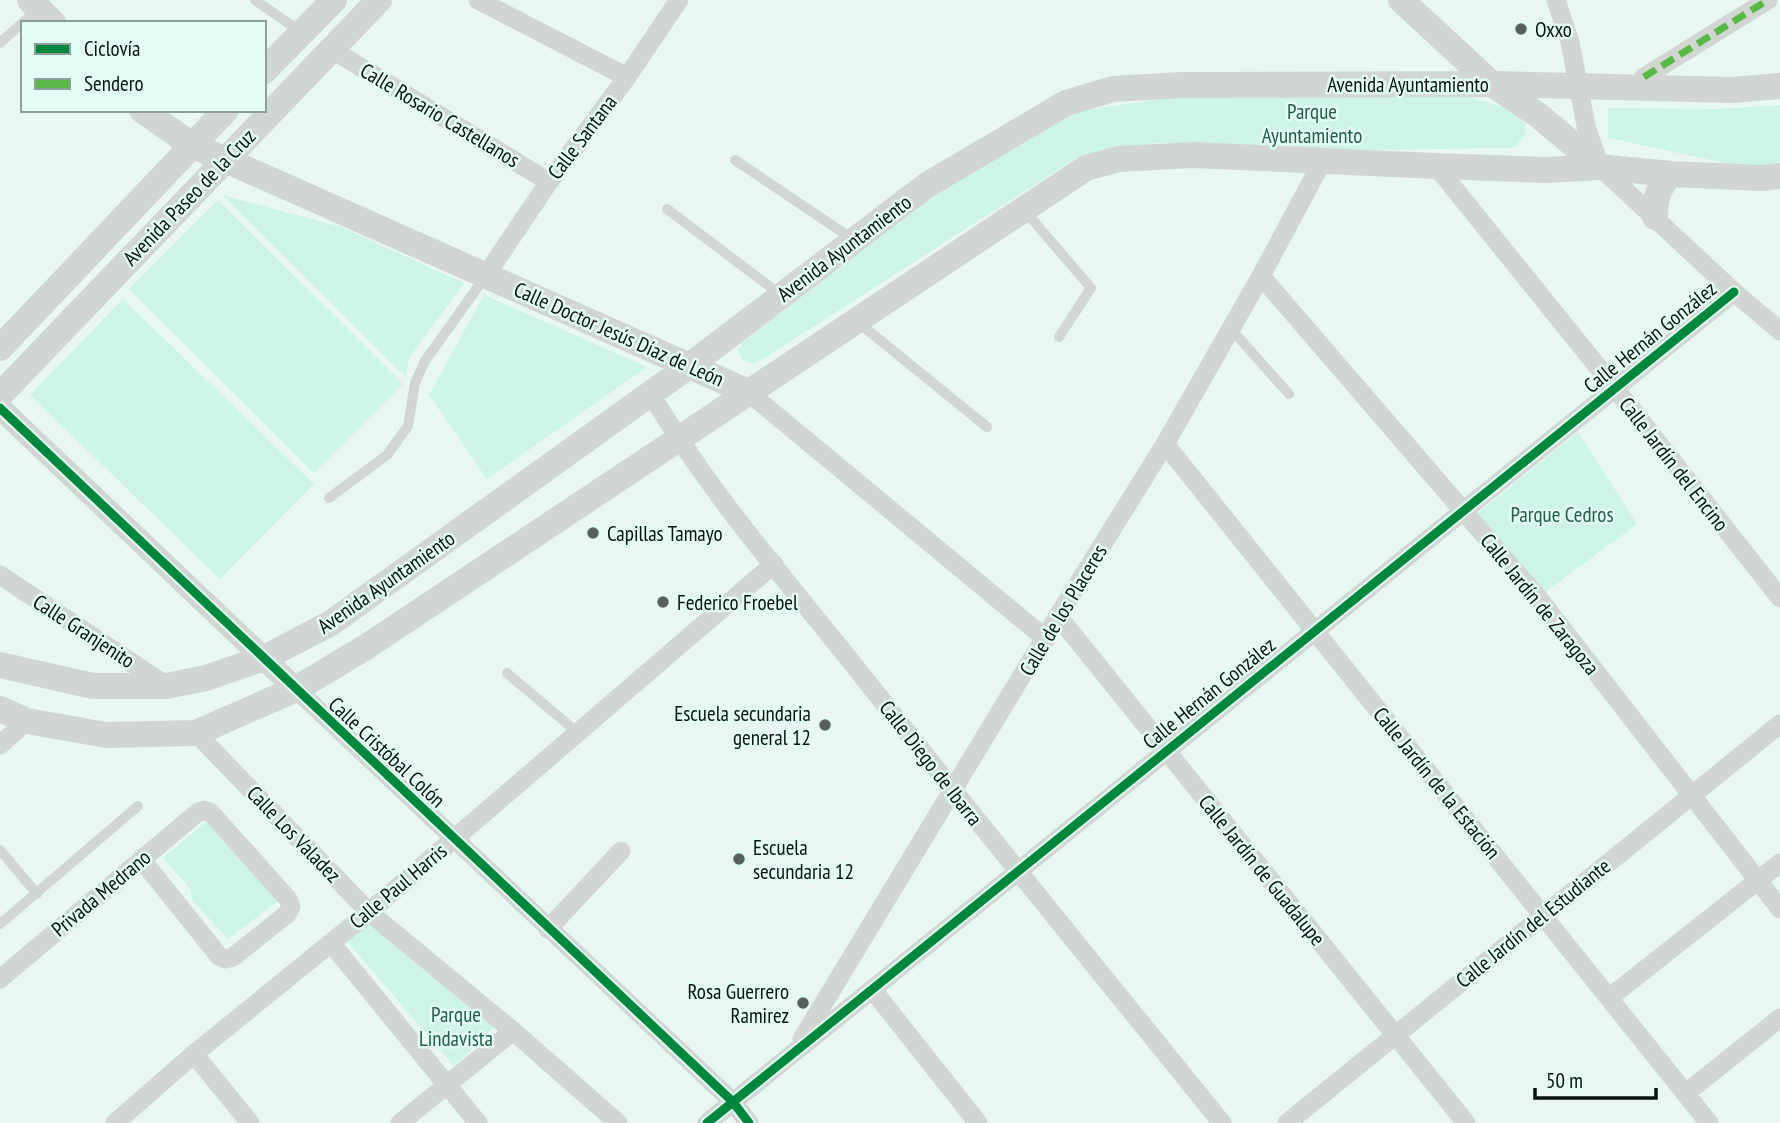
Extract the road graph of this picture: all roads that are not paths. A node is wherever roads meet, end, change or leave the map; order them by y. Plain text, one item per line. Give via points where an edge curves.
1 (255, 0) edge
2 (334, 0) edge
3 (379, 0) edge
4 (478, 0) edge
5 (679, 0) edge
6 (1401, 0) edge
7 (1556, 0) edge
8 (1768, 0) edge
9 (41, 10) edge
10 (27, 21) edge
11 (21, 26) edge
12 (302, 33) junction
13 (0, 43) edge
14 (331, 49) junction
15 (266, 69) edge
16 (627, 77) junction
17 (1644, 77) dead end
18 (1492, 84) junction
19 (1780, 86) edge
20 (1579, 87) junction
21 (145, 112) edge
22 (224, 112) edge
23 (192, 145) junction
24 (225, 160) junction
25 (735, 160) dead end
26 (1322, 162) junction
27 (1436, 166) junction
28 (1600, 167) junction
29 (1671, 174) junction
30 (1780, 176) edge
31 (549, 182) junction
32 (667, 209) dead end
33 (1023, 209) junction
34 (1655, 217) junction
35 (855, 240) junction
36 (486, 275) junction
37 (1261, 276) junction
38 (1734, 292) junction
39 (782, 295) junction
40 (856, 320) junction
41 (1231, 329) junction
42 (1780, 331) edge
43 (1059, 337) dead end
44 (0, 348) edge
45 (689, 366) junction
46 (1615, 388) junction
47 (748, 392) junction
48 (651, 394) junction
49 (1289, 394) dead end
50 (0, 395) edge
51 (0, 408) edge
52 (987, 427) dead end
53 (677, 438) junction
54 (1165, 443) junction
55 (329, 498) dead end
56 (1463, 511) junction
57 (774, 564) junction
58 (0, 575) edge
59 (1780, 598) edge
60 (1058, 616) junction
61 (1314, 630) junction
62 (1046, 639) junction
63 (264, 658) junction
64 (0, 665) edge
65 (508, 673) dead end
66 (167, 686) junction
67 (296, 689) junction
68 (0, 709) edge
69 (27, 720) junction
70 (1780, 724) edge
71 (577, 732) junction
72 (196, 733) junction
73 (0, 745) edge
74 (1166, 751) junction
75 (953, 791) junction
76 (1691, 796) junction
77 (138, 806) dead end
78 (454, 839) junction
79 (0, 850) edge
80 (621, 852) dead end
81 (141, 859) junction
82 (1780, 863) edge
83 (1018, 871) junction
84 (1758, 881) junction
85 (37, 894) junction
86 (1780, 909) edge
87 (369, 912) junction
88 (1543, 915) junction
89 (0, 924) edge
90 (548, 929) junction
91 (331, 943) junction
92 (0, 979) edge
93 (872, 989) junction
94 (1609, 998) junction
95 (1780, 1018) edge
96 (513, 1031) junction
97 (1395, 1036) junction
98 (794, 1052) junction
99 (194, 1054) junction
100 (447, 1085) junction
101 (1686, 1093) junction
102 (733, 1102) junction
103 (115, 1123) edge
104 (250, 1123) edge
105 (400, 1123) edge
106 (478, 1123) edge
107 (618, 1123) edge
108 (707, 1123) edge
109 (749, 1123) edge
110 (978, 1123) edge
111 (1222, 1123) edge
112 (1287, 1123) edge
113 (1466, 1123) edge
114 (1709, 1123) edge

1 - 12 lane
2 - 12 main road
3 - 14 main road, Avenida Paseo de la Cruz
4 - 16 street
5 - 16 street, Calle Santana
6 - 18 main road
7 - 20 street
8 - 17 street
9 - 10 lane
11 - 13 lane
12 - 15 main road
14 - 24 main road, Avenida Paseo de la Cruz
14 - 31 street, Calle Rosario Castellanos
16 - 31 street, Calle Santana
18 - 20 main road, Avenida Ayuntamiento
18 - 28 main road
18 - 35 main road, Avenida Ayuntamiento via 1113,89 1066,103 927,185
19 - 20 main road, Avenida Ayuntamiento via 1732,90
20 - 28 street
21 - 23 main road, Calle Doctor Jesús Díaz de León
22 - 23 main road, Avenida Paseo de la Cruz
23 - 24 main road, Calle Doctor Jesús Díaz de León
23 - 44 main road, Avenida Paseo de la Cruz
24 - 36 main road, Calle Doctor Jesús Díaz de León
24 - 50 main road, Avenida Paseo de la Cruz
25 - 35 lane
26 - 27 main road, Avenida Ayuntamiento
26 - 33 main road, Avenida Ayuntamiento via 1193,155 1119,159 1086,168
26 - 37 street, Calle de los Placeres
27 - 28 main road, Avenida Ayuntamiento
27 - 46 street, Calle Jardín del Encino
28 - 29 main road, Avenida Ayuntamiento
28 - 34 street
29 - 30 main road, Avenida Ayuntamiento
29 - 34 main road via 1660,186
31 - 36 street, Calle Santana
32 - 39 lane
33 - 40 main road, Avenida Ayuntamiento
33 - 43 lane via 1091,288
34 - 38 street
35 - 39 main road, Avenida Ayuntamiento
36 - 45 main road, Calle Doctor Jesús Díaz de León
36 - 55 lane via 425,361 415,383 408,426 387,455
37 - 41 street, Calle de los Placeres
37 - 56 street, Calle Jardín de Zaragoza
38 - 42 street
38 - 46 street, Calle Hernán González
39 - 45 main road, Avenida Ayuntamiento
40 - 47 main road, Avenida Ayuntamiento
40 - 52 lane
41 - 49 lane
41 - 54 street, Calle de los Placeres
45 - 47 main road, Calle Doctor Jesús Díaz de León
45 - 48 main road, Avenida Ayuntamiento
46 - 56 street, Calle Hernán González
46 - 59 street, Calle Jardín del Encino
47 - 53 main road, Avenida Ayuntamiento
47 - 62 street, Calle Doctor Jesús Díaz de León
48 - 53 street, Calle Diego de Ibarra
48 - 63 main road, Avenida Ayuntamiento via 331,623
51 - 63 street, Calle Cristóbal Colón
53 - 57 street, Calle Diego de Ibarra
53 - 67 main road, Avenida Ayuntamiento
54 - 60 street, Calle de los Placeres
54 - 61 street, Calle Jardín de la Estación
56 - 61 street, Calle Hernán González
56 - 76 street, Calle Jardín de Zaragoza via 1540,600
57 - 71 street, Calle Paul Harris
57 - 75 street, Calle Diego de Ibarra
58 - 66 street, Calle Granjenito
60 - 62 street, Calle de los Placeres
60 - 74 street, Calle Jardín de Guadalupe
61 - 74 street, Calle Hernán González
61 - 88 street, Calle Jardín de la Estación
62 - 75 street, Calle de los Placeres
63 - 66 main road, Avenida Ayuntamiento
63 - 67 street, Calle Cristóbal Colón
64 - 66 main road, Avenida Ayuntamiento via 93,685
65 - 71 lane
67 - 72 main road, Avenida Ayuntamiento
67 - 78 street, Calle Cristóbal Colón
68 - 69 main road, Avenida Ayuntamiento
69 - 72 main road, Avenida Ayuntamiento via 106,735
69 - 73 street
70 - 76 street, Calle Jardín del Estudiante
71 - 78 street, Calle Paul Harris
72 - 87 street, Calle Los Valadez
74 - 83 street, Calle Hernán González
74 - 97 street, Calle Jardín de Guadalupe
75 - 83 street, Calle Diego de Ibarra
75 - 98 street, Calle de los Placeres
76 - 84 street, Calle Jardín de Zaragoza
76 - 88 street, Calle Jardín del Estudiante
77 - 85 lane
78 - 87 street, Calle Paul Harris
78 - 90 street, Calle Cristóbal Colón
79 - 85 lane
80 - 90 street
81 - 81 street, Privada Medrano via 204,810 291,907 225,959
81 - 92 street, Privada Medrano
82 - 84 street
83 - 93 street, Calle Hernán González
83 - 111 street, Calle Diego de Ibarra
84 - 86 street, Calle Jardín de Zaragoza
84 - 94 street
85 - 89 lane
87 - 91 street, Calle Paul Harris
87 - 96 street, Calle Los Valadez
88 - 94 street, Calle Jardín de la Estación
88 - 97 street, Calle Jardín del Estudiante
90 - 102 street, Calle Cristóbal Colón
91 - 99 street, Calle Paul Harris
91 - 100 street
93 - 98 street, Calle Hernán González
93 - 110 street
94 - 101 street, Calle Jardín de la Estación
95 - 101 street
96 - 100 street
96 - 107 street, Calle Los Valadez
97 - 112 street, Calle Jardín del Estudiante
97 - 113 street, Calle Jardín de Guadalupe
98 - 102 street, Calle Hernán González
99 - 103 street, Calle Paul Harris
99 - 104 street
100 - 105 street
100 - 106 street
101 - 114 street, Calle Jardín de la Estación
102 - 108 street, Calle Hernán González
102 - 109 street, Calle Cristóbal Colón

